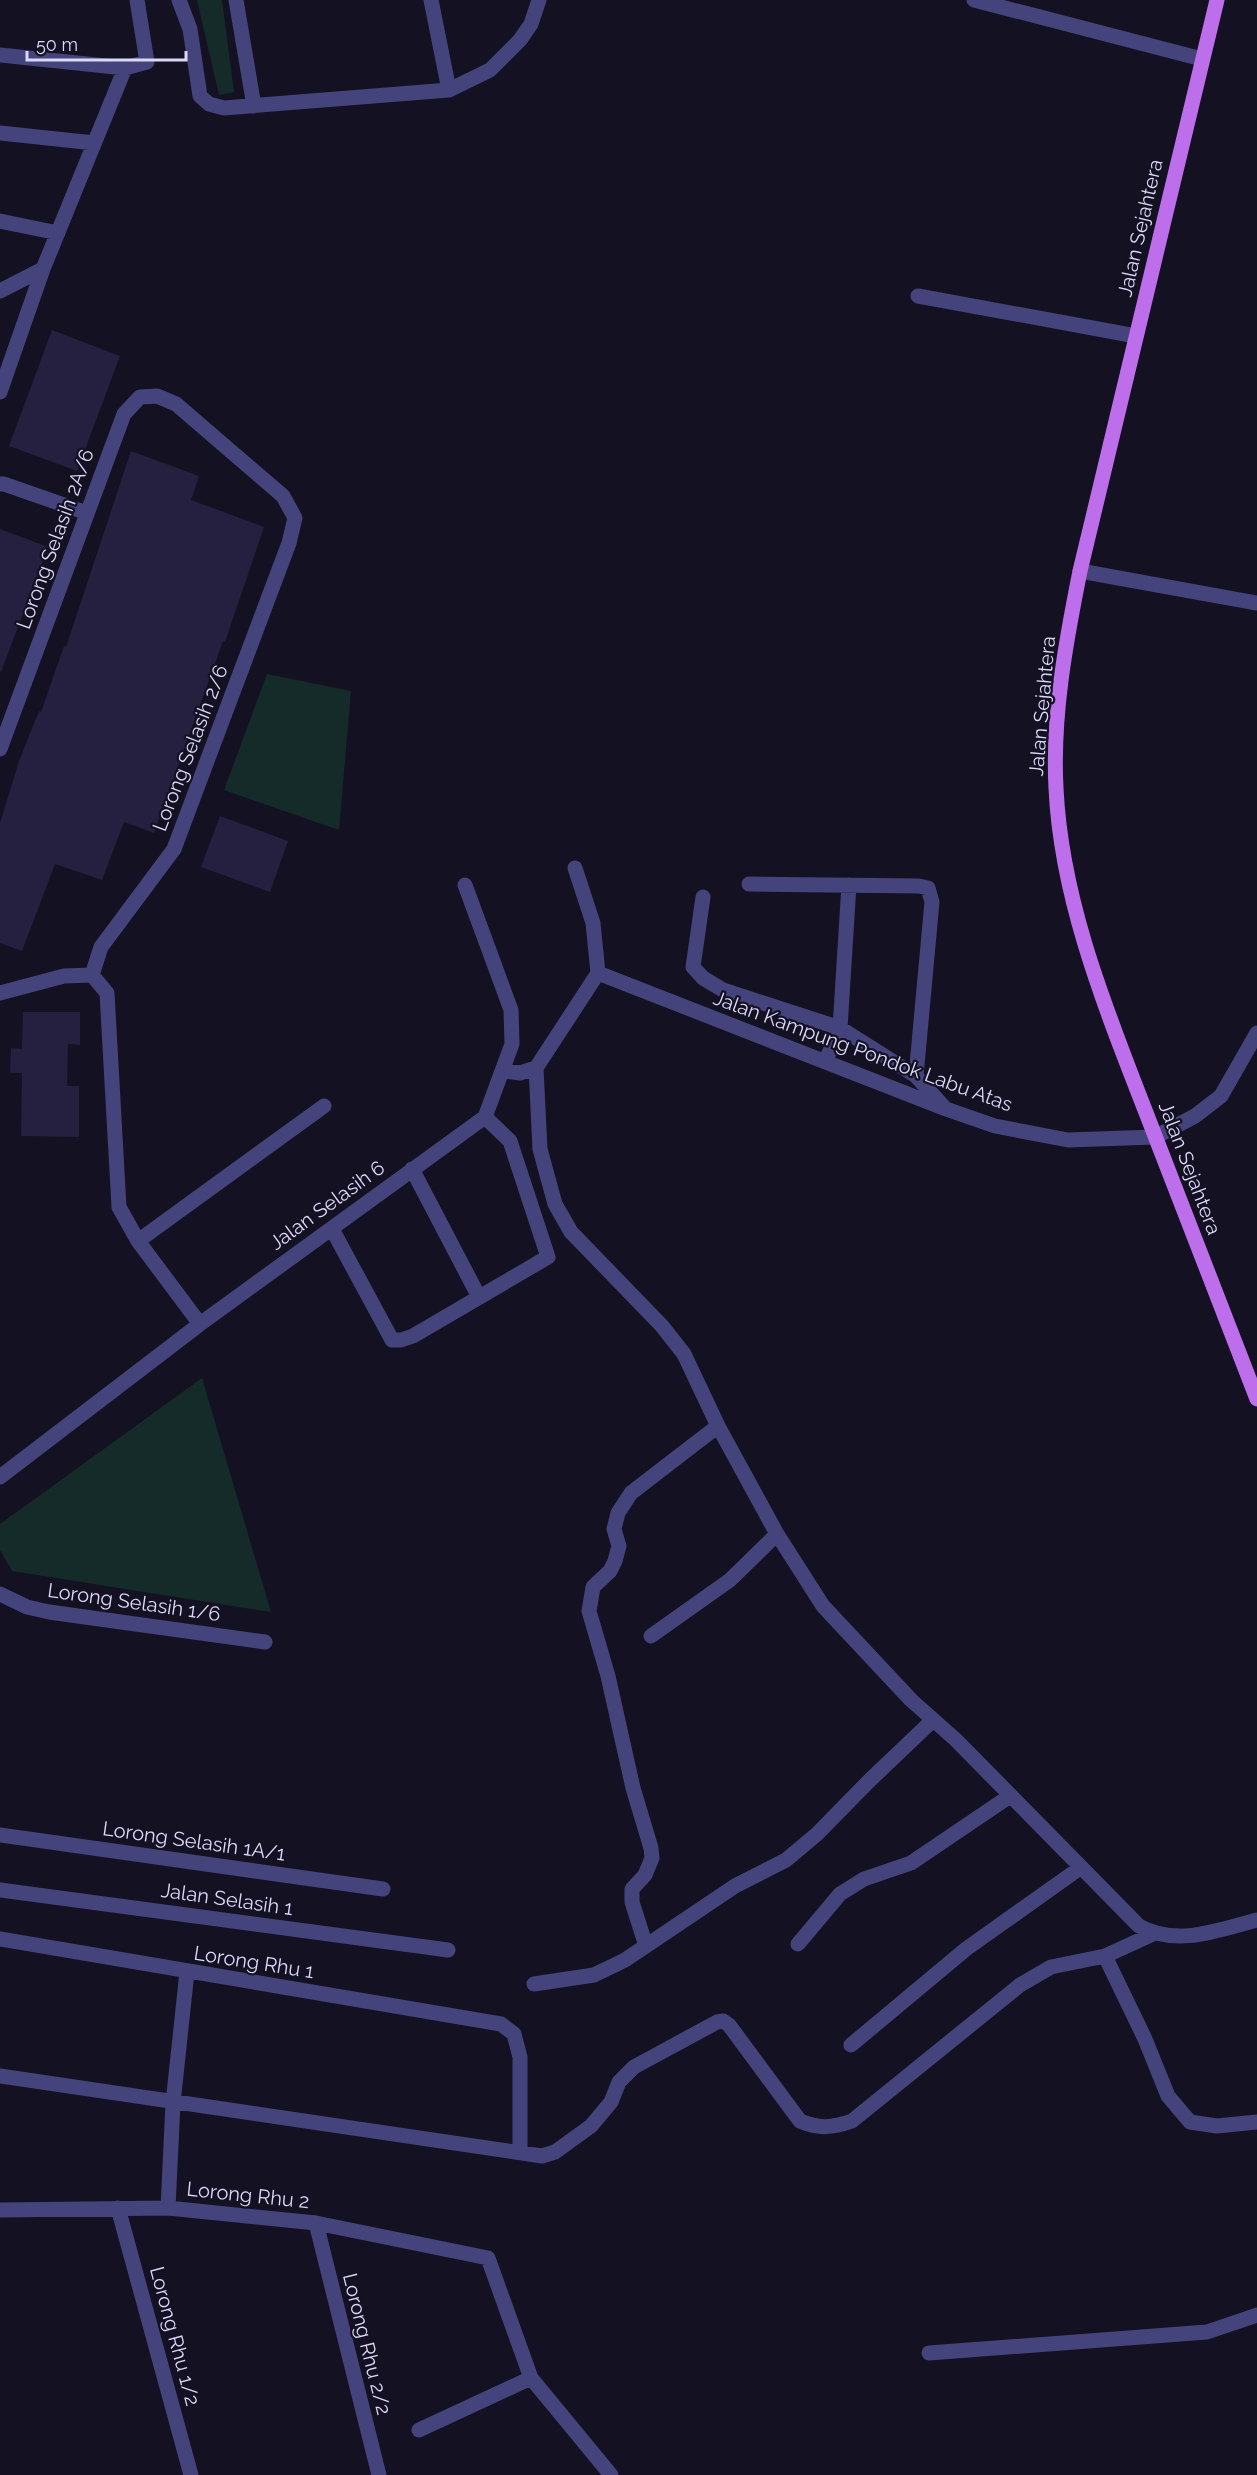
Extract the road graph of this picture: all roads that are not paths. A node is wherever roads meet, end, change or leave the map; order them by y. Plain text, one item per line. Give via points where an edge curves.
1 (137, 0) edge
2 (179, 0) edge
3 (236, 0) edge
4 (431, 0) edge
5 (539, 0) edge
6 (974, 0) edge
7 (1217, 0) edge
8 (0, 55) edge
9 (1202, 59) junction
10 (125, 68) junction
11 (449, 90) junction
12 (254, 106) junction
13 (0, 133) edge
14 (94, 143) junction
15 (0, 221) edge
16 (58, 233) junction
17 (43, 269) junction
18 (0, 291) edge
19 (918, 296) dead end
20 (1136, 336) junction
21 (0, 392) edge
22 (0, 484) edge
23 (87, 513) junction
24 (295, 518) joint
25 (1080, 571) junction
26 (1257, 603) edge
27 (0, 749) edge
28 (575, 868) dead end
29 (749, 884) dead end
30 (465, 885) dead end
31 (849, 885) junction
32 (703, 897) dead end
33 (598, 973) junction
34 (92, 975) junction
35 (0, 993) edge
36 (840, 1028) junction
37 (1257, 1033) edge
38 (825, 1062) junction
39 (536, 1068) junction
40 (504, 1071) junction
41 (916, 1076) junction
42 (324, 1106) dead end
43 (946, 1109) junction
44 (485, 1117) junction
45 (1155, 1137) junction
46 (412, 1169) junction
47 (332, 1229) junction
48 (138, 1241) junction
49 (479, 1297) junction
50 (200, 1324) junction
51 (1257, 1399) edge
52 (718, 1426) junction
53 (0, 1477) edge
54 (777, 1534) junction
55 (0, 1594) edge
56 (651, 1636) dead end
57 (265, 1642) dead end
58 (933, 1720) junction
59 (1010, 1796) junction
60 (0, 1835) edge
61 (1080, 1868) junction
62 (383, 1889) dead end
63 (0, 1890) edge
64 (1257, 1920) edge
65 (1154, 1934) junction
66 (0, 1939) edge
67 (798, 1944) dead end
68 (646, 1946) junction
69 (448, 1950) dead end
70 (1105, 1956) junction
71 (187, 1972) junction
72 (534, 1984) dead end
73 (851, 2045) dead end
74 (0, 2076) edge
75 (173, 2103) junction
76 (1257, 2122) edge
77 (520, 2151) junction
78 (118, 2208) junction
79 (168, 2208) junction
80 (0, 2210) edge
81 (316, 2223) junction
82 (1257, 2314) edge
83 (928, 2353) dead end
84 (531, 2378) junction
85 (419, 2430) dead end
86 (191, 2475) edge
87 (379, 2475) edge
88 (611, 2475) edge

1 - 10 street via 147,62
2 - 12 street via 190,29 200,96 209,104 224,108
3 - 12 street
4 - 11 street
5 - 11 street via 531,24 490,70
6 - 9 street
7 - 9 main road, Jalan Sejahtera
8 - 10 street
9 - 20 main road, Jalan Sejahtera
10 - 14 street
11 - 12 street
13 - 14 street
14 - 16 street
15 - 16 street
16 - 17 street
17 - 18 street
17 - 21 street
19 - 20 street
20 - 25 main road, Jalan Sejahtera
22 - 23 street
23 - 24 street, Lorong Selasih 2A/6 via 124,414 140,397 157,396 176,404 283,496
23 - 27 street, Lorong Selasih 2A/6
24 - 34 street, Lorong Selasih 2/6 via 174,849 100,947
25 - 26 street
25 - 45 main road, Jalan Sejahtera via 1069,626 1056,739 1060,827 1073,901 1109,1017
28 - 33 street via 593,923
29 - 31 street
30 - 40 street via 511,1010 512,1044
31 - 36 street
31 - 41 street via 928,888 932,902
32 - 36 street via 693,967 703,978 723,990
33 - 38 street, Jalan Kampung Pondok Labu Atas
33 - 39 street
34 - 35 street via 64,976
34 - 48 street via 107,993 119,1207
36 - 38 street
36 - 41 street
37 - 45 street via 1221,1096 1195,1116
38 - 43 street, Jalan Kampung Pondok Labu Atas
39 - 40 street via 520,1073
39 - 52 street via 540,1149 555,1204 571,1232 684,1354
40 - 44 street
41 - 43 street
42 - 48 street
43 - 45 street, Jalan Kampung Pondok Labu Atas via 995,1126 1068,1140
44 - 46 street, Jalan Selasih 6
44 - 49 street via 510,1142 548,1257
45 - 51 main road, Jalan Sejahtera
46 - 47 street, Jalan Selasih 6
46 - 49 street
47 - 49 street via 392,1340 413,1336
47 - 50 street, Jalan Selasih 6
48 - 50 street
50 - 53 street, Jalan Selasih 6
52 - 54 street
52 - 68 street via 631,1493 618,1513 614,1529 619,1546 615,1561 593,1587 589,1611 651,1848 652,1858 633,1889 632,1902
54 - 56 street via 730,1580
54 - 58 street via 823,1606
55 - 57 street, Lorong Selasih 1/6 via 49,1612
58 - 59 street
58 - 68 street via 786,1860 735,1886
59 - 61 street
59 - 67 street via 911,1863 864,1879 840,1894
60 - 62 street, Lorong Selasih 1A/1
61 - 65 street via 1139,1926
61 - 73 street via 966,1949
63 - 69 street, Jalan Selasih 1
64 - 65 street via 1192,1936
65 - 70 street
66 - 71 street, Lorong Rhu 1
68 - 72 street via 594,1975
70 - 76 street via 1168,2096 1190,2122 1216,2126
70 - 77 street via 1051,1967 1020,1985 852,2121 832,2128 813,2127 800,2121 723,2021 634,2067 619,2082 611,2102 591,2126 555,2152 542,2156
71 - 75 street
71 - 77 street, Lorong Rhu 1 via 501,2024 514,2034 520,2057
74 - 75 street
75 - 77 street
75 - 79 street
78 - 79 street, Lorong Rhu 2
78 - 80 street, Lorong Rhu 2
78 - 86 street, Lorong Rhu 1/2
79 - 81 street, Lorong Rhu 2
81 - 84 street, Lorong Rhu 2 via 488,2258
81 - 87 street, Lorong Rhu 2/2
82 - 83 street via 1207,2332
84 - 85 street
84 - 88 street

